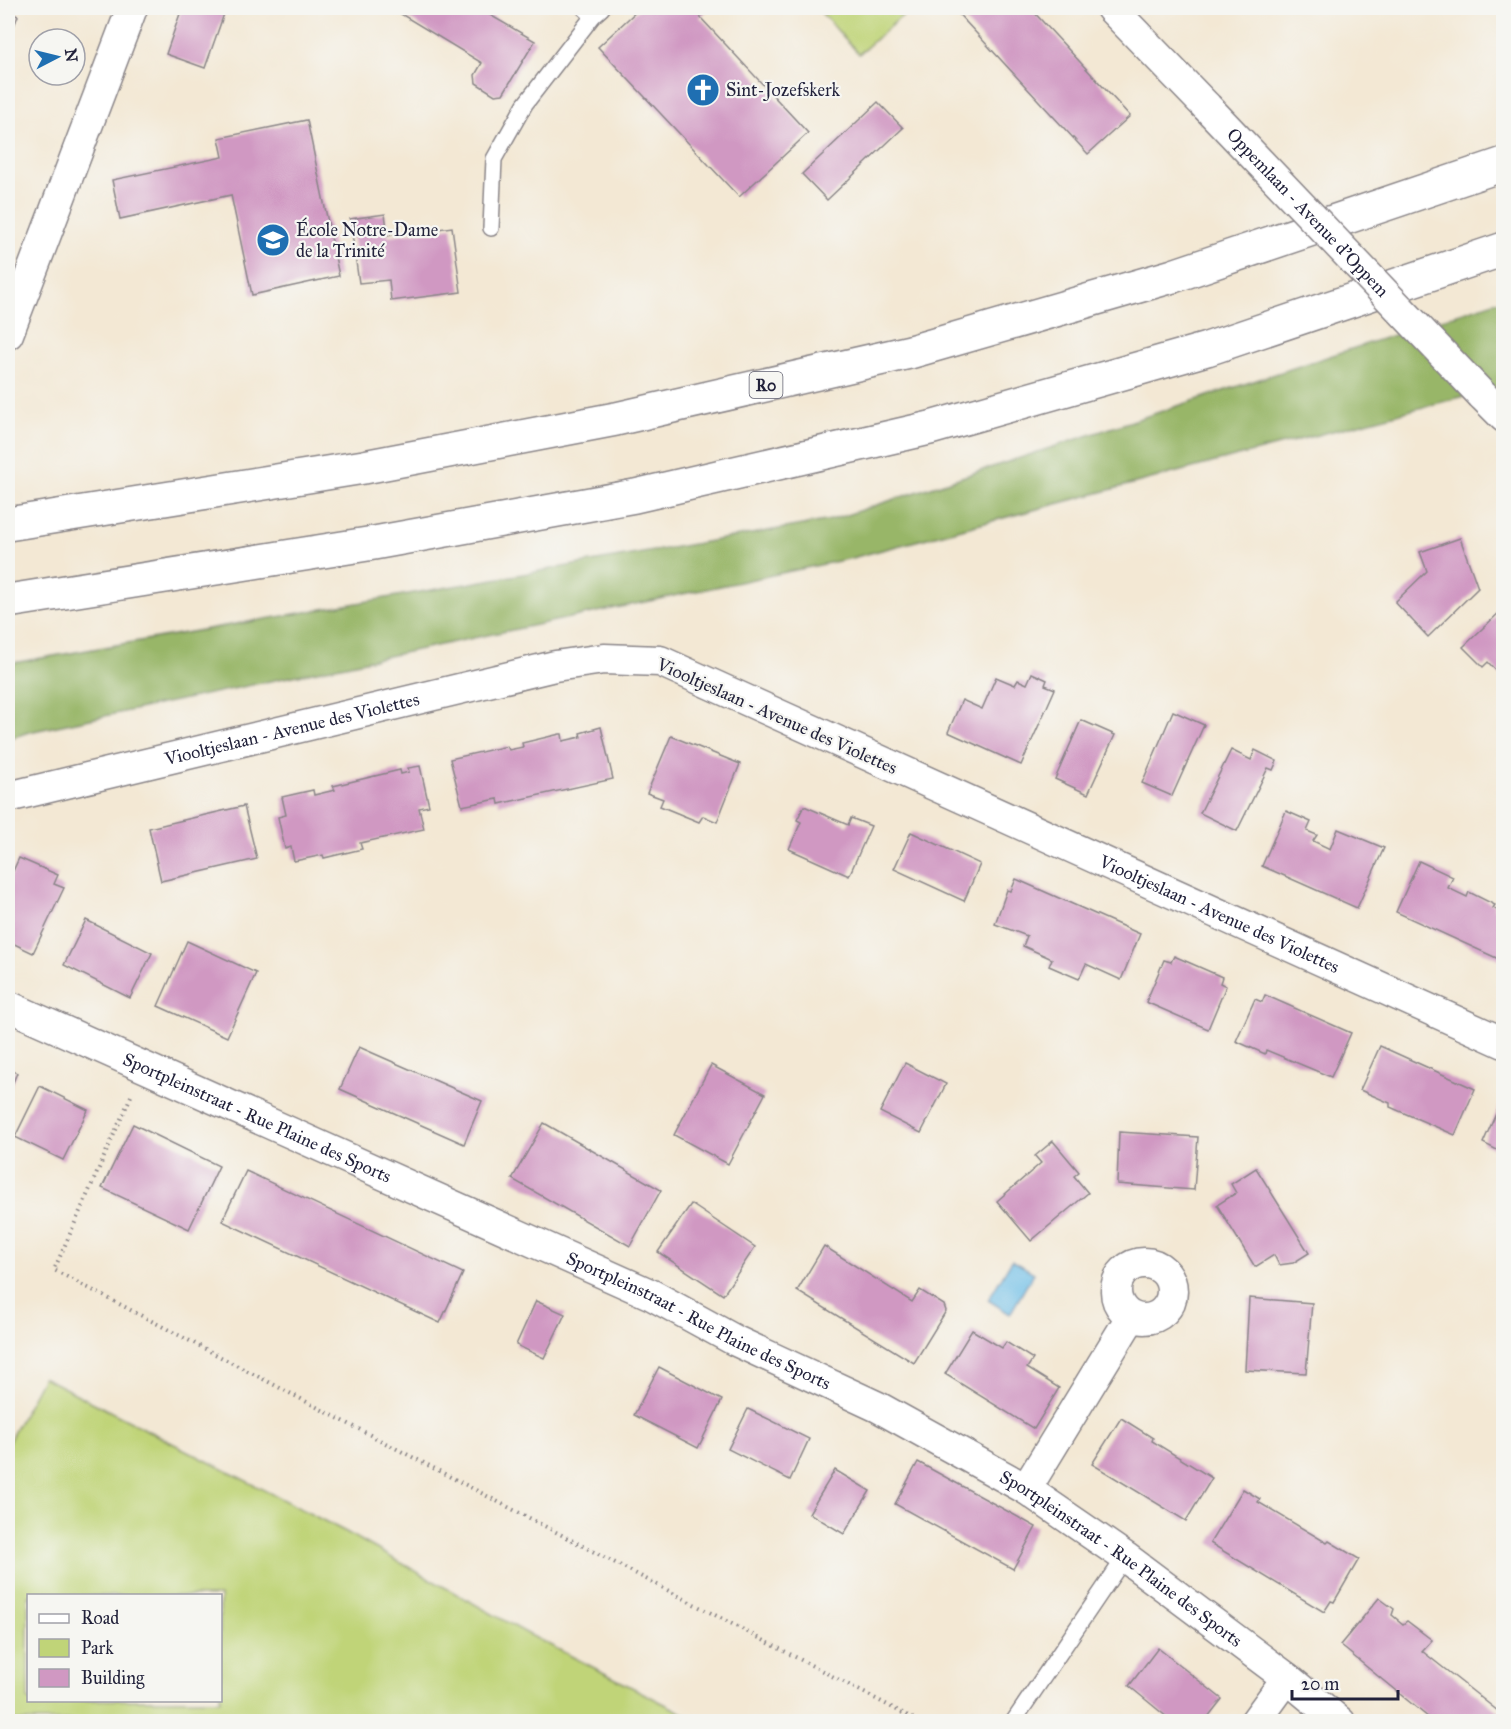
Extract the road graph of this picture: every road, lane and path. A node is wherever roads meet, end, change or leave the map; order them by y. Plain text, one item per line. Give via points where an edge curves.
1 (132, 8) edge
2 (1111, 8) edge
3 (593, 10) edge
4 (1503, 164) edge
5 (491, 228) dead end
6 (1503, 249) edge
7 (8, 334) edge
8 (1503, 417) edge
9 (8, 524) edge
10 (8, 601) edge
11 (8, 797) edge
12 (8, 1006) edge
13 (1503, 1043) edge
14 (145, 1066) junction
15 (1131, 1317) dead end
16 (1026, 1489) junction
17 (1125, 1557) junction
18 (1287, 1678) junction
19 (920, 1722) edge
20 (1013, 1722) edge
21 (1255, 1722) edge
22 (1340, 1722) edge

1 - 7 street
2 - 8 street, Oppemlaan - Avenue d'Oppem, bridge
3 - 5 lane via 525,104 494,159
4 - 9 highway, R0 via 1173,276 910,352 570,428 364,467
6 - 10 highway via 1207,349 918,430 635,496 374,543
11 - 13 street, Viooltjeslaan - Avenue des Violettes via 555,666 604,659 660,661
12 - 14 street, Sportpleinstraat - Rue Plaine des Sports
14 - 16 street, Sportpleinstraat - Rue Plaine des Sports via 652,1295 736,1341 878,1407
14 - 19 path via 54,1270
15 - 16 street
16 - 17 street, Sportpleinstraat - Rue Plaine des Sports
17 - 18 street, Sportpleinstraat - Rue Plaine des Sports
17 - 20 lane
18 - 21 street
18 - 22 street, Sportpleinstraat - Rue Plaine des Sports

